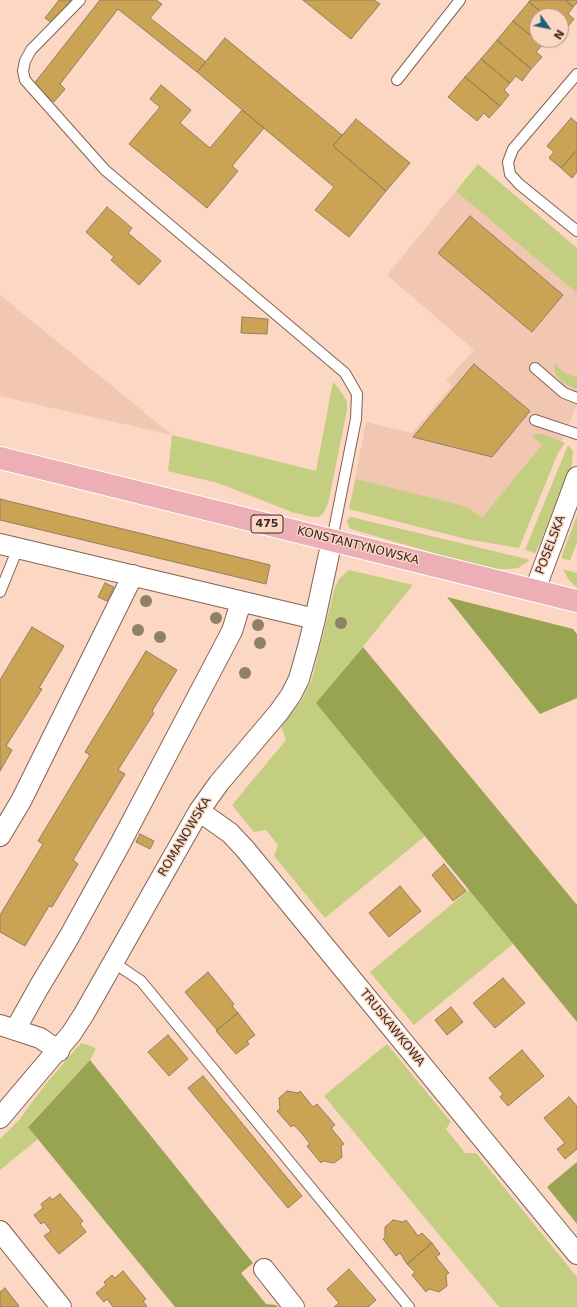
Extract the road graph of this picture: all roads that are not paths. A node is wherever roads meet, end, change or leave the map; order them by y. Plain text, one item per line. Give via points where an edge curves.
1 (80, 0) edge
2 (460, 0) edge
3 (577, 74) edge
4 (397, 80) dead end
5 (577, 231) edge
6 (535, 368) dead end
7 (577, 398) edge
8 (535, 420) dead end
9 (577, 434) edge
10 (0, 458) edge
11 (577, 478) edge
12 (332, 540) junction
13 (9, 546) edge
14 (133, 575) junction
15 (534, 590) junction
16 (0, 592) edge
17 (577, 601) edge
18 (241, 602) junction
19 (315, 619) junction
20 (199, 811) junction
21 (0, 836) edge
22 (113, 962) junction
23 (8, 1028) edge
24 (59, 1050) junction
25 (1, 1114) edge
26 (0, 1231) edge
27 (577, 1254) edge
28 (264, 1269) dead end
29 (61, 1307) edge
30 (294, 1307) edge
31 (409, 1307) edge

1 - 12 lane via 31,50 25,61 25,80 105,170 345,373 358,394 356,419
2 - 4 lane
3 - 5 lane via 513,149 508,162 510,174 519,184
6 - 7 lane via 564,393
8 - 9 lane
10 - 12 main road, KONSTANTYNOWSKA / 475
11 - 15 street, POSELSKA
12 - 15 main road, KONSTANTYNOWSKA / 475
12 - 19 street, ROMANOWSKA
13 - 14 street
13 - 16 lane
14 - 18 street
14 - 21 street via 21,801
15 - 17 main road, KONSTANTYNOWSKA / 475
18 - 19 street
18 - 23 street via 232,631 123,839 39,987
19 - 20 street, ROMANOWSKA via 299,679 291,695
20 - 22 street, ROMANOWSKA
20 - 27 street, TRUSKAWKOWA via 230,833 245,849
22 - 24 street, ROMANOWSKA via 84,1014
22 - 31 lane via 133,974 146,986
23 - 24 street via 40,1038
24 - 25 street, ROMANOWSKA
26 - 29 street
28 - 30 street

